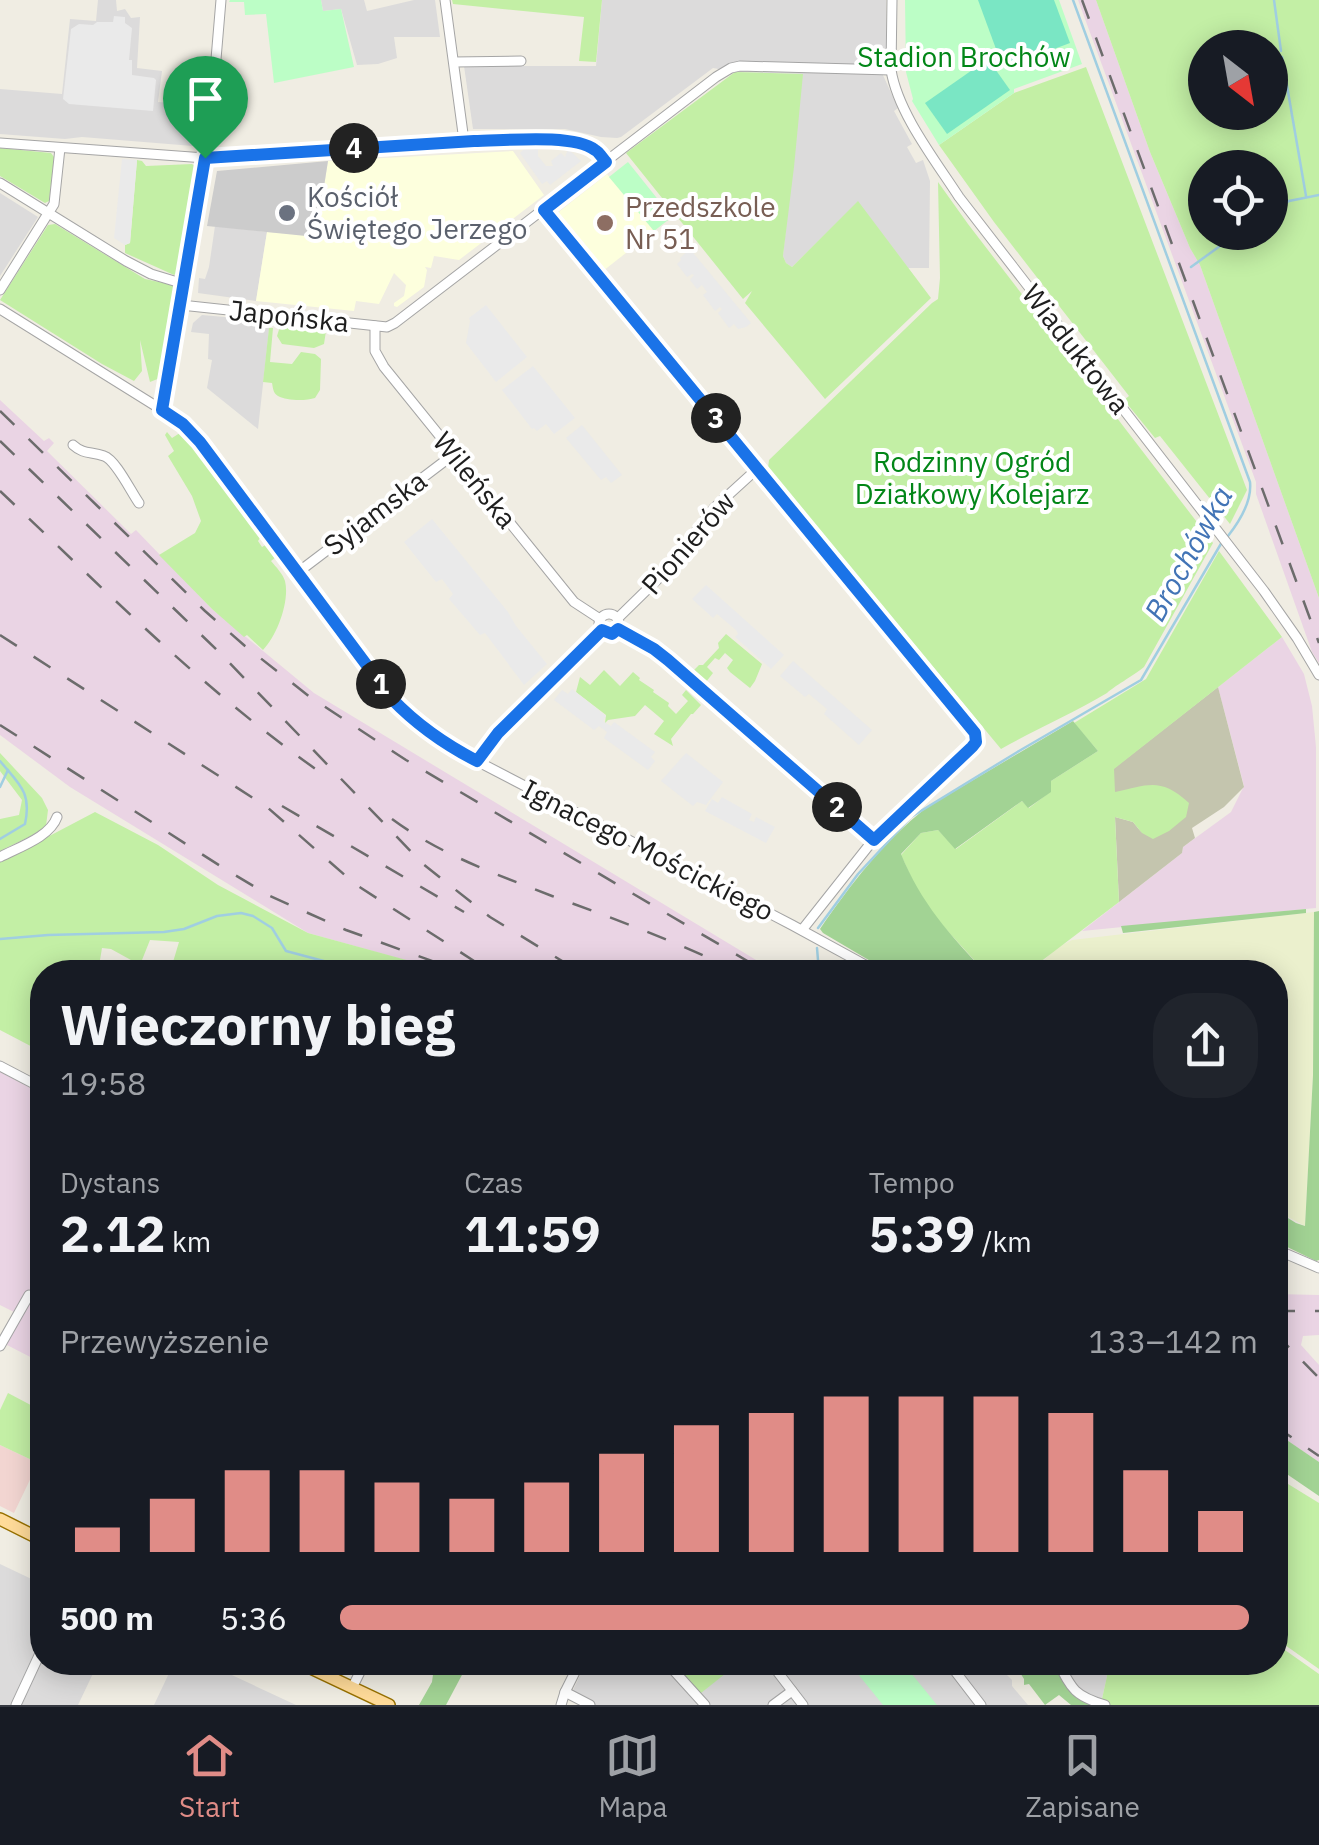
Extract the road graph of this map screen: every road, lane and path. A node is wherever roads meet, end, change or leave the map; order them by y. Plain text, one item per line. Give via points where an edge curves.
1 (221, 0) edge
2 (445, 0) edge
3 (892, 0) edge
4 (520, 61) dead end
5 (454, 62) junction
6 (891, 70) junction
7 (464, 142) junction
8 (0, 143) edge
9 (60, 148) junction
10 (205, 158) junction
11 (606, 162) junction
12 (0, 183) edge
13 (544, 210) junction
14 (49, 213) junction
15 (184, 284) junction
16 (0, 290) edge
17 (181, 305) junction
18 (0, 310) edge
19 (375, 326) junction
20 (162, 410) junction
21 (73, 445) dead end
22 (454, 454) junction
23 (758, 468) junction
24 (139, 504) dead end
25 (297, 573) junction
26 (618, 618) junction
27 (601, 625) junction
28 (618, 629) junction
29 (1319, 675) edge
30 (477, 761) junction
31 (57, 816) dead end
32 (874, 840) junction
33 (0, 857) edge
34 (802, 930) junction
35 (856, 960) edge
36 (0, 1066) edge
37 (30, 1082) edge
38 (1288, 1255) edge
39 (1319, 1268) edge
40 (30, 1296) edge
41 (0, 1346) edge
42 (0, 1519) edge
43 (30, 1534) edge
44 (30, 1675) edge
45 (325, 1675) edge
46 (356, 1675) edge
47 (574, 1675) edge
48 (678, 1675) edge
49 (780, 1675) edge
50 (958, 1675) edge
51 (1065, 1675) edge
52 (352, 1688) junction
53 (792, 1691) junction
54 (565, 1692) junction
55 (16, 1705) edge
56 (389, 1705) edge
57 (561, 1705) edge
58 (590, 1705) edge
59 (705, 1705) edge
60 (773, 1705) edge
61 (803, 1705) edge
62 (981, 1705) edge
63 (1105, 1705) edge

1 - 10 street
2 - 5 street
3 - 6 street, Wiaduktowa
4 - 5 street
5 - 7 street
6 - 11 street via 731,68
6 - 29 street, Wiaduktowa via 900,100 959,197 1224,540
7 - 10 street
7 - 11 street via 564,141 589,146
8 - 9 street
9 - 10 street
9 - 14 street
10 - 15 street
11 - 13 street
12 - 14 street
13 - 19 street, Japońska via 395,323
13 - 23 street
14 - 15 street via 152,274
14 - 16 street
15 - 17 street
17 - 19 street, Japońska
17 - 20 street
18 - 20 street, Ignacego Mościckiego
19 - 22 street, Wileńska via 378,360
20 - 25 street, Ignacego Mościckiego via 200,442
21 - 24 street via 112,461
22 - 25 street, Syjamska
22 - 27 street, Wileńska via 574,602
23 - 26 street, Pionierów
23 - 32 street via 976,738
25 - 30 street, Ignacego Mościckiego via 392,699 417,724
26 - 27 street via 610,614
26 - 28 street
27 - 28 street via 612,634
27 - 30 street
28 - 32 street via 668,660
30 - 34 street, Ignacego Mościckiego
31 - 33 street via 50,830
32 - 34 street
34 - 35 street, Ignacego Mościckiego
36 - 37 street
38 - 39 street
40 - 41 street
42 - 43 main road
44 - 55 street
45 - 52 main road
46 - 52 street
47 - 54 street
48 - 59 street
49 - 53 street
50 - 62 street
51 - 63 street via 1075,1693
52 - 56 main road
53 - 60 street
53 - 61 street
54 - 57 street
54 - 58 street

